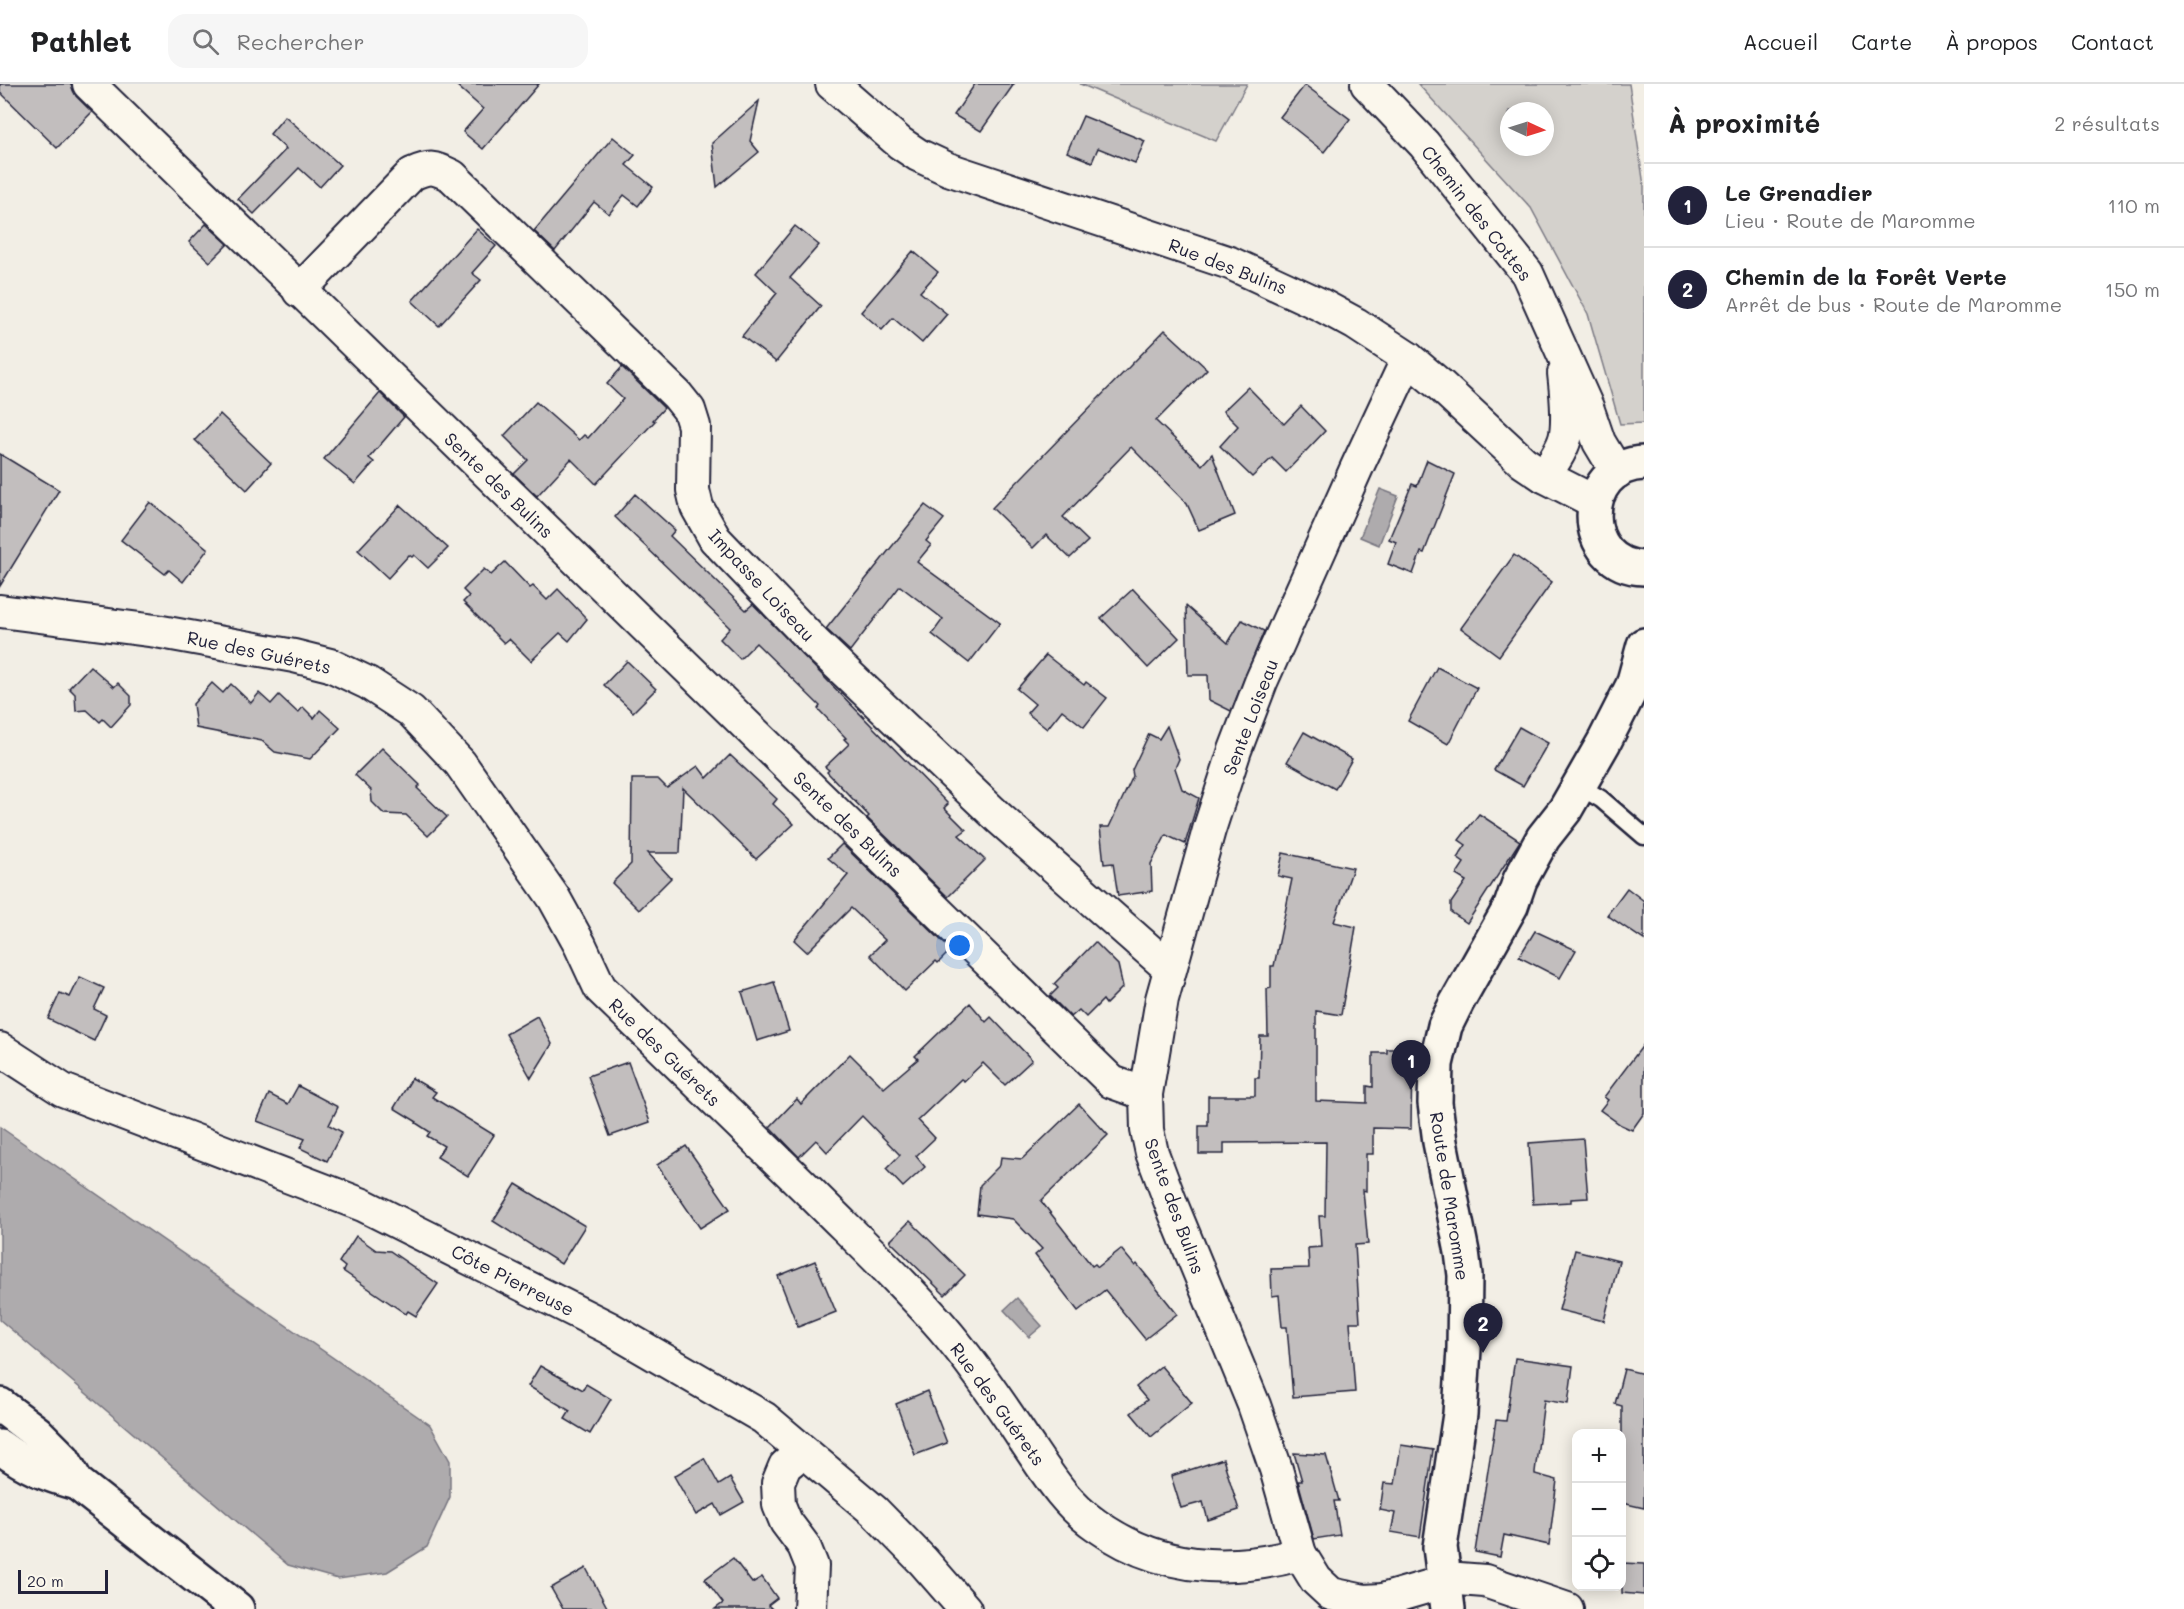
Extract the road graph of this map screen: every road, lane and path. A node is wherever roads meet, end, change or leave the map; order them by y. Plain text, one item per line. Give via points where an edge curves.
1 (89, 84) edge
2 (832, 84) edge
3 (1368, 84) edge
4 (299, 291) junction
5 (1563, 357) junction
6 (1408, 358) junction
7 (1631, 467) edge
8 (1544, 476) junction
9 (1595, 502) junction
10 (1644, 568) edge
11 (0, 611) edge
12 (1644, 645) edge
13 (1579, 786) junction
14 (1644, 836) edge
15 (1169, 969) junction
16 (0, 1049) edge
17 (1146, 1094) junction
18 (0, 1405) edge
19 (0, 1447) edge
20 (802, 1452) junction
21 (77, 1483) junction
22 (1300, 1554) junction
23 (1446, 1595) edge
24 (1362, 1605) edge
25 (237, 1609) edge
26 (810, 1609) edge
27 (965, 1609) edge
28 (1567, 1609) edge

1 - 4 street, Sente des Bulins
2 - 6 street, Rue des Bulins via 918,155 958,173 1230,263 1321,305
3 - 5 street, Chemin des Cottes via 1424,144 1527,273
4 - 15 street, Impasse Loiseau via 412,174 437,168 452,176 689,410 694,426 693,490 697,507 715,539 815,643 999,819
4 - 17 street, Sente des Bulins via 1112,1082
5 - 7 street, Chemin des Cottes via 1599,442
5 - 8 street, Chemin des Cottes via 1566,436
6 - 8 street, Rue des Bulins via 1523,462
6 - 15 street, Sente Loiseau via 1261,682 1209,830
7 - 9 street via 1604,485
8 - 9 street, Rue des Bulins
9 - 10 street via 1594,527 1606,549 1626,564
11 - 22 street, Rue des Guérets via 156,631 294,656 330,665 368,683 411,711 460,763 554,898 600,988 909,1290 982,1378 1065,1499 1095,1525 1126,1543 1195,1566 1234,1567
12 - 13 street, Route de Maromme via 1633,685
13 - 14 lane
13 - 23 street, Route de Maromme via 1543,838 1511,906 1457,1002 1445,1026 1436,1064 1435,1103 1465,1275 1460,1414 1440,1547
15 - 17 street, Sente Loiseau
16 - 20 street, Côte Pierreuse via 63,1090 363,1205 535,1290 764,1418
17 - 22 street, Sente des Bulins via 1152,1153 1254,1405
18 - 21 street via 63,1459
19 - 21 street via 45,1474
20 - 26 street via 785,1466 778,1483 779,1505 812,1566
20 - 27 street, Côte Pierreuse via 874,1511
21 - 25 street
22 - 24 street, Sente des Bulins via 1330,1594
23 - 24 street, Sente des Bulins
23 - 28 street, Sente des Bulins via 1459,1579 1485,1581

